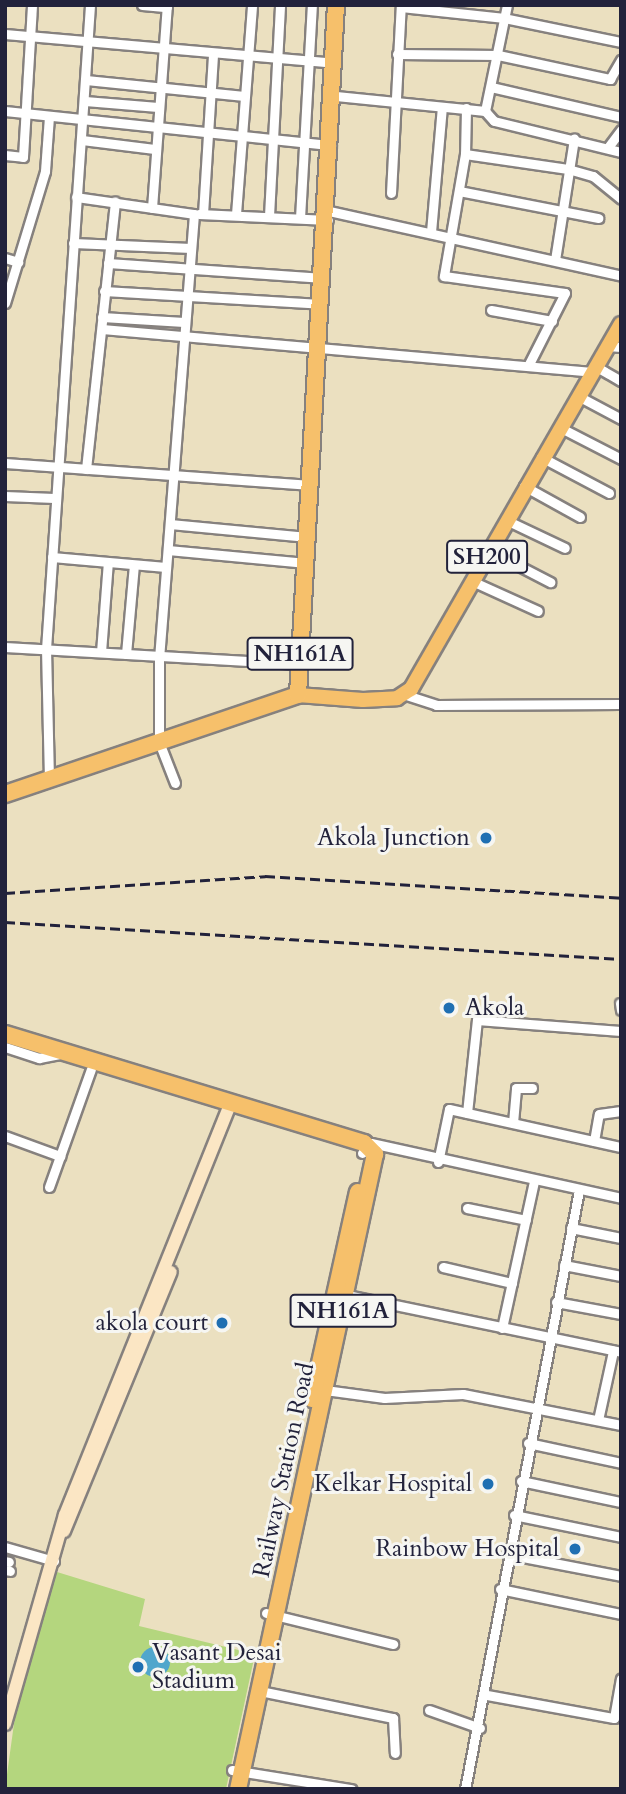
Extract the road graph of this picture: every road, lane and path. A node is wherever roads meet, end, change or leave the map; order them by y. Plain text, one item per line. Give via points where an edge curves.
1 (32, 5) edge
2 (90, 5) edge
3 (142, 5) edge
4 (252, 5) edge
5 (280, 5) edge
6 (312, 5) edge
7 (336, 5) edge
8 (508, 5) edge
9 (167, 6) edge
10 (401, 6) edge
11 (504, 18) junction
12 (5, 34) edge
13 (30, 36) junction
14 (87, 40) junction
15 (621, 42) edge
16 (162, 49) junction
17 (213, 53) junction
18 (397, 54) junction
19 (498, 55) junction
20 (247, 58) junction
21 (621, 60) edge
22 (277, 62) junction
23 (309, 62) junction
24 (336, 63) junction
25 (86, 80) junction
26 (491, 87) junction
27 (158, 88) junction
28 (212, 95) junction
29 (244, 96) junction
30 (336, 96) junction
31 (85, 101) junction
32 (397, 102) junction
33 (158, 107) junction
34 (442, 107) junction
35 (466, 108) junction
36 (5, 111) edge
37 (485, 111) junction
38 (25, 112) junction
39 (49, 116) junction
40 (621, 117) edge
41 (84, 121) junction
42 (154, 128) junction
43 (621, 130) edge
44 (208, 135) junction
45 (241, 138) junction
46 (574, 138) junction
47 (273, 140) junction
48 (82, 141) junction
49 (304, 143) junction
50 (333, 145) junction
51 (609, 146) junction
52 (154, 149) junction
53 (621, 152) edge
54 (465, 154) junction
55 (5, 155) edge
56 (568, 169) junction
57 (458, 191) junction
58 (391, 193) dead end
59 (76, 197) junction
60 (621, 199) edge
61 (114, 202) junction
62 (152, 208) junction
63 (565, 212) junction
64 (199, 214) junction
65 (236, 214) junction
66 (328, 215) junction
67 (269, 216) junction
68 (300, 218) junction
69 (598, 218) dead end
70 (431, 232) junction
71 (448, 235) junction
72 (74, 243) junction
73 (110, 245) junction
74 (191, 248) junction
75 (5, 258) edge
76 (555, 260) junction
77 (18, 262) junction
78 (108, 263) junction
79 (190, 268) junction
80 (621, 276) edge
81 (324, 278) junction
82 (104, 290) junction
83 (188, 296) junction
84 (5, 303) edge
85 (323, 304) junction
86 (491, 310) dead end
87 (102, 317) junction
88 (552, 321) junction
89 (184, 322) junction
90 (621, 324) edge
91 (102, 329) junction
92 (183, 334) junction
93 (320, 344) junction
94 (614, 347) edge
95 (529, 364) junction
96 (594, 369) junction
97 (621, 382) edge
98 (578, 396) junction
99 (621, 419) edge
100 (559, 427) junction
101 (541, 457) junction
102 (621, 459) edge
103 (5, 463) edge
104 (56, 467) junction
105 (86, 469) junction
106 (174, 477) junction
107 (311, 485) junction
108 (524, 486) junction
109 (609, 493) dead end
110 (5, 496) edge
111 (54, 498) junction
112 (580, 517) dead end
113 (506, 520) junction
114 (170, 524) junction
115 (307, 537) junction
116 (565, 548) dead end
117 (168, 550) junction
118 (491, 551) junction
119 (52, 557) junction
120 (107, 562) junction
121 (306, 563) junction
122 (134, 565) junction
123 (166, 567) junction
124 (474, 582) junction
125 (550, 582) dead end
126 (538, 611) dead end
127 (5, 647) edge
128 (46, 649) junction
129 (101, 652) junction
130 (125, 654) junction
131 (159, 655) junction
132 (300, 664) junction
133 (403, 694) junction
134 (298, 695) junction
135 (621, 704) edge
136 (159, 742) junction
137 (46, 780) junction
138 (175, 783) dead end
139 (5, 794) edge
140 (620, 1003) edge
141 (621, 1010) edge
142 (621, 1031) edge
143 (5, 1034) edge
144 (5, 1047) edge
145 (63, 1054) junction
146 (91, 1069) junction
147 (532, 1088) dead end
148 (229, 1107) junction
149 (621, 1111) edge
150 (467, 1113) junction
151 (513, 1123) junction
152 (5, 1136) edge
153 (594, 1141) junction
154 (621, 1147) edge
155 (366, 1149) junction
156 (60, 1156) junction
157 (438, 1162) junction
158 (534, 1181) junction
159 (48, 1186) dead end
160 (579, 1190) junction
161 (621, 1198) edge
162 (467, 1208) dead end
163 (526, 1220) junction
164 (571, 1228) junction
165 (621, 1238) edge
166 (564, 1265) junction
167 (443, 1267) dead end
168 (621, 1276) edge
169 (512, 1283) junction
170 (340, 1293) junction
171 (556, 1302) junction
172 (621, 1314) edge
173 (502, 1328) junction
174 (548, 1338) junction
175 (617, 1351) edge
176 (326, 1390) junction
177 (534, 1406) junction
178 (598, 1420) junction
179 (621, 1425) edge
180 (528, 1443) junction
181 (621, 1463) edge
182 (521, 1482) junction
183 (621, 1502) edge
184 (514, 1515) junction
185 (621, 1537) edge
186 (5, 1547) edge
187 (507, 1554) junction
188 (54, 1560) junction
189 (621, 1576) edge
190 (500, 1589) junction
191 (271, 1614) junction
192 (621, 1614) edge
193 (393, 1644) dead end
194 (621, 1679) edge
195 (260, 1691) junction
196 (487, 1695) junction
197 (429, 1710) dead end
198 (5, 1724) edge
199 (480, 1728) junction
200 (395, 1753) dead end
201 (238, 1782) edge
202 (351, 1789) edge
203 (465, 1789) edge

1 - 13 street
2 - 14 street
3 - 9 street
4 - 20 street
5 - 22 street
6 - 23 street
7 - 24 highway, NH161A
8 - 11 street
9 - 16 street
10 - 11 street
10 - 18 street
11 - 15 street
11 - 19 street
12 - 13 street
13 - 14 street
13 - 38 street
14 - 16 street
14 - 25 street
16 - 17 street
16 - 27 street
17 - 20 street
17 - 28 street
18 - 19 street
18 - 32 street
19 - 21 street via 610,79
19 - 26 street
20 - 22 street
20 - 29 street
22 - 23 street
22 - 47 street
23 - 24 street
23 - 49 street
24 - 30 highway, NH161A
25 - 27 street
25 - 31 street
26 - 37 street
26 - 40 street
27 - 28 street
27 - 33 street
28 - 29 street
28 - 44 street
29 - 45 street
30 - 32 street
30 - 50 highway, NH161A
31 - 33 street
31 - 41 street
32 - 34 street
32 - 58 street
33 - 42 street
34 - 35 street
34 - 70 street
35 - 37 street
35 - 54 street
36 - 38 street
37 - 46 street via 494,121
38 - 39 street
38 - 55 street via 23,158
39 - 41 street
39 - 77 street via 46,171
41 - 42 street
41 - 48 street
42 - 44 street
42 - 52 street
43 - 51 street
44 - 45 street
44 - 64 street
45 - 47 street
45 - 65 street
46 - 51 street
46 - 56 street
47 - 49 street
47 - 67 street
48 - 52 street
48 - 59 street
49 - 50 street
49 - 68 street
50 - 66 highway, NH161A
51 - 53 street
52 - 62 street
54 - 56 street
54 - 57 street
56 - 60 street via 593,176
56 - 63 street
57 - 63 street
57 - 71 street
59 - 61 street
59 - 72 street
61 - 62 street
61 - 73 street
62 - 64 street
63 - 69 street
63 - 76 street
64 - 65 street
64 - 74 street
65 - 67 street
66 - 68 street
66 - 70 street
66 - 81 highway, NH161A
67 - 68 street
70 - 71 street
71 - 76 street
71 - 88 street via 446,280 562,291 566,298
72 - 73 street
72 - 104 street
73 - 74 street
73 - 78 street
74 - 79 street
75 - 77 street
76 - 80 street
77 - 84 street
78 - 79 street
78 - 82 street
79 - 81 street
79 - 83 street
81 - 85 highway, NH161A
82 - 83 street
82 - 87 street
83 - 85 street
83 - 89 street
85 - 93 highway, NH161A
86 - 88 street
87 - 89 street
87 - 91 street
88 - 95 street
89 - 92 street
90 - 94 main road, SH200
91 - 92 street
91 - 105 street
92 - 93 street
92 - 106 street
93 - 95 street
93 - 107 highway, NH161A
94 - 96 main road, SH200
95 - 96 street
96 - 97 street
96 - 98 main road, SH200
98 - 99 street
98 - 100 main road, SH200
100 - 101 main road, SH200
100 - 102 street
101 - 108 main road, SH200
101 - 109 street
103 - 104 street
104 - 105 street
104 - 111 street
105 - 106 street
106 - 107 street
106 - 114 street
107 - 115 highway, NH161A
108 - 112 street
108 - 113 main road, SH200
110 - 111 street
111 - 119 street
113 - 116 street
113 - 118 main road, SH200
114 - 115 street
114 - 117 street
115 - 121 highway, NH161A
117 - 121 street
117 - 123 street
118 - 124 main road, SH200
118 - 125 street
119 - 120 street
119 - 128 street
120 - 122 street
120 - 129 street
121 - 132 highway, NH161A
122 - 123 street
122 - 130 street
123 - 131 street
124 - 126 street
124 - 133 main road, SH200 via 430,666
127 - 128 street
128 - 129 street
128 - 137 street
129 - 130 street
130 - 131 street
131 - 132 street
131 - 136 street
132 - 134 highway, NH161A
133 - 134 main road via 363,701
133 - 135 street via 436,705
134 - 136 highway, NH161A
136 - 137 highway, NH161A
136 - 138 street
137 - 139 highway, NH161A
140 - 141 street
142 - 150 street via 478,1020
143 - 145 highway
144 - 145 street via 38,1058
145 - 146 highway
145 - 148 highway
146 - 148 highway
146 - 156 street
147 - 151 street via 516,1088
148 - 155 highway
148 - 188 street
149 - 153 street via 599,1114
150 - 151 street
150 - 157 street via 449,1109
151 - 153 street
152 - 156 street
153 - 154 street
155 - 157 street
155 - 170 highway, Railway Station Road / NH161A via 375,1166
156 - 159 street
157 - 158 street
158 - 160 street
158 - 163 street
160 - 161 street
160 - 164 street
162 - 163 street
163 - 169 street
164 - 165 street
164 - 166 street
166 - 168 street
166 - 171 street
167 - 169 street
169 - 173 street
170 - 173 street
170 - 176 highway, Railway Station Road / NH161A
170 - 191 highway, Railway Station Road / NH161A
171 - 172 street
171 - 174 street
173 - 174 street
174 - 175 street
174 - 177 street
175 - 178 street
176 - 177 street via 384,1398 463,1395
176 - 191 highway, Railway Station Road / NH161A
177 - 178 street
177 - 180 street
178 - 179 street
180 - 181 street
180 - 182 street
182 - 183 street
182 - 184 street
184 - 185 street
184 - 187 street
186 - 188 street
187 - 189 street
187 - 190 street
188 - 198 street
190 - 192 street
190 - 196 street
191 - 193 street
191 - 195 highway, Railway Station Road / NH161A
191 - 201 highway, Railway Station Road / NH161A
194 - 196 street via 614,1718
195 - 200 street via 393,1718
195 - 201 highway, Railway Station Road / NH161A
196 - 199 street
197 - 199 street
199 - 203 street
201 - 202 street

